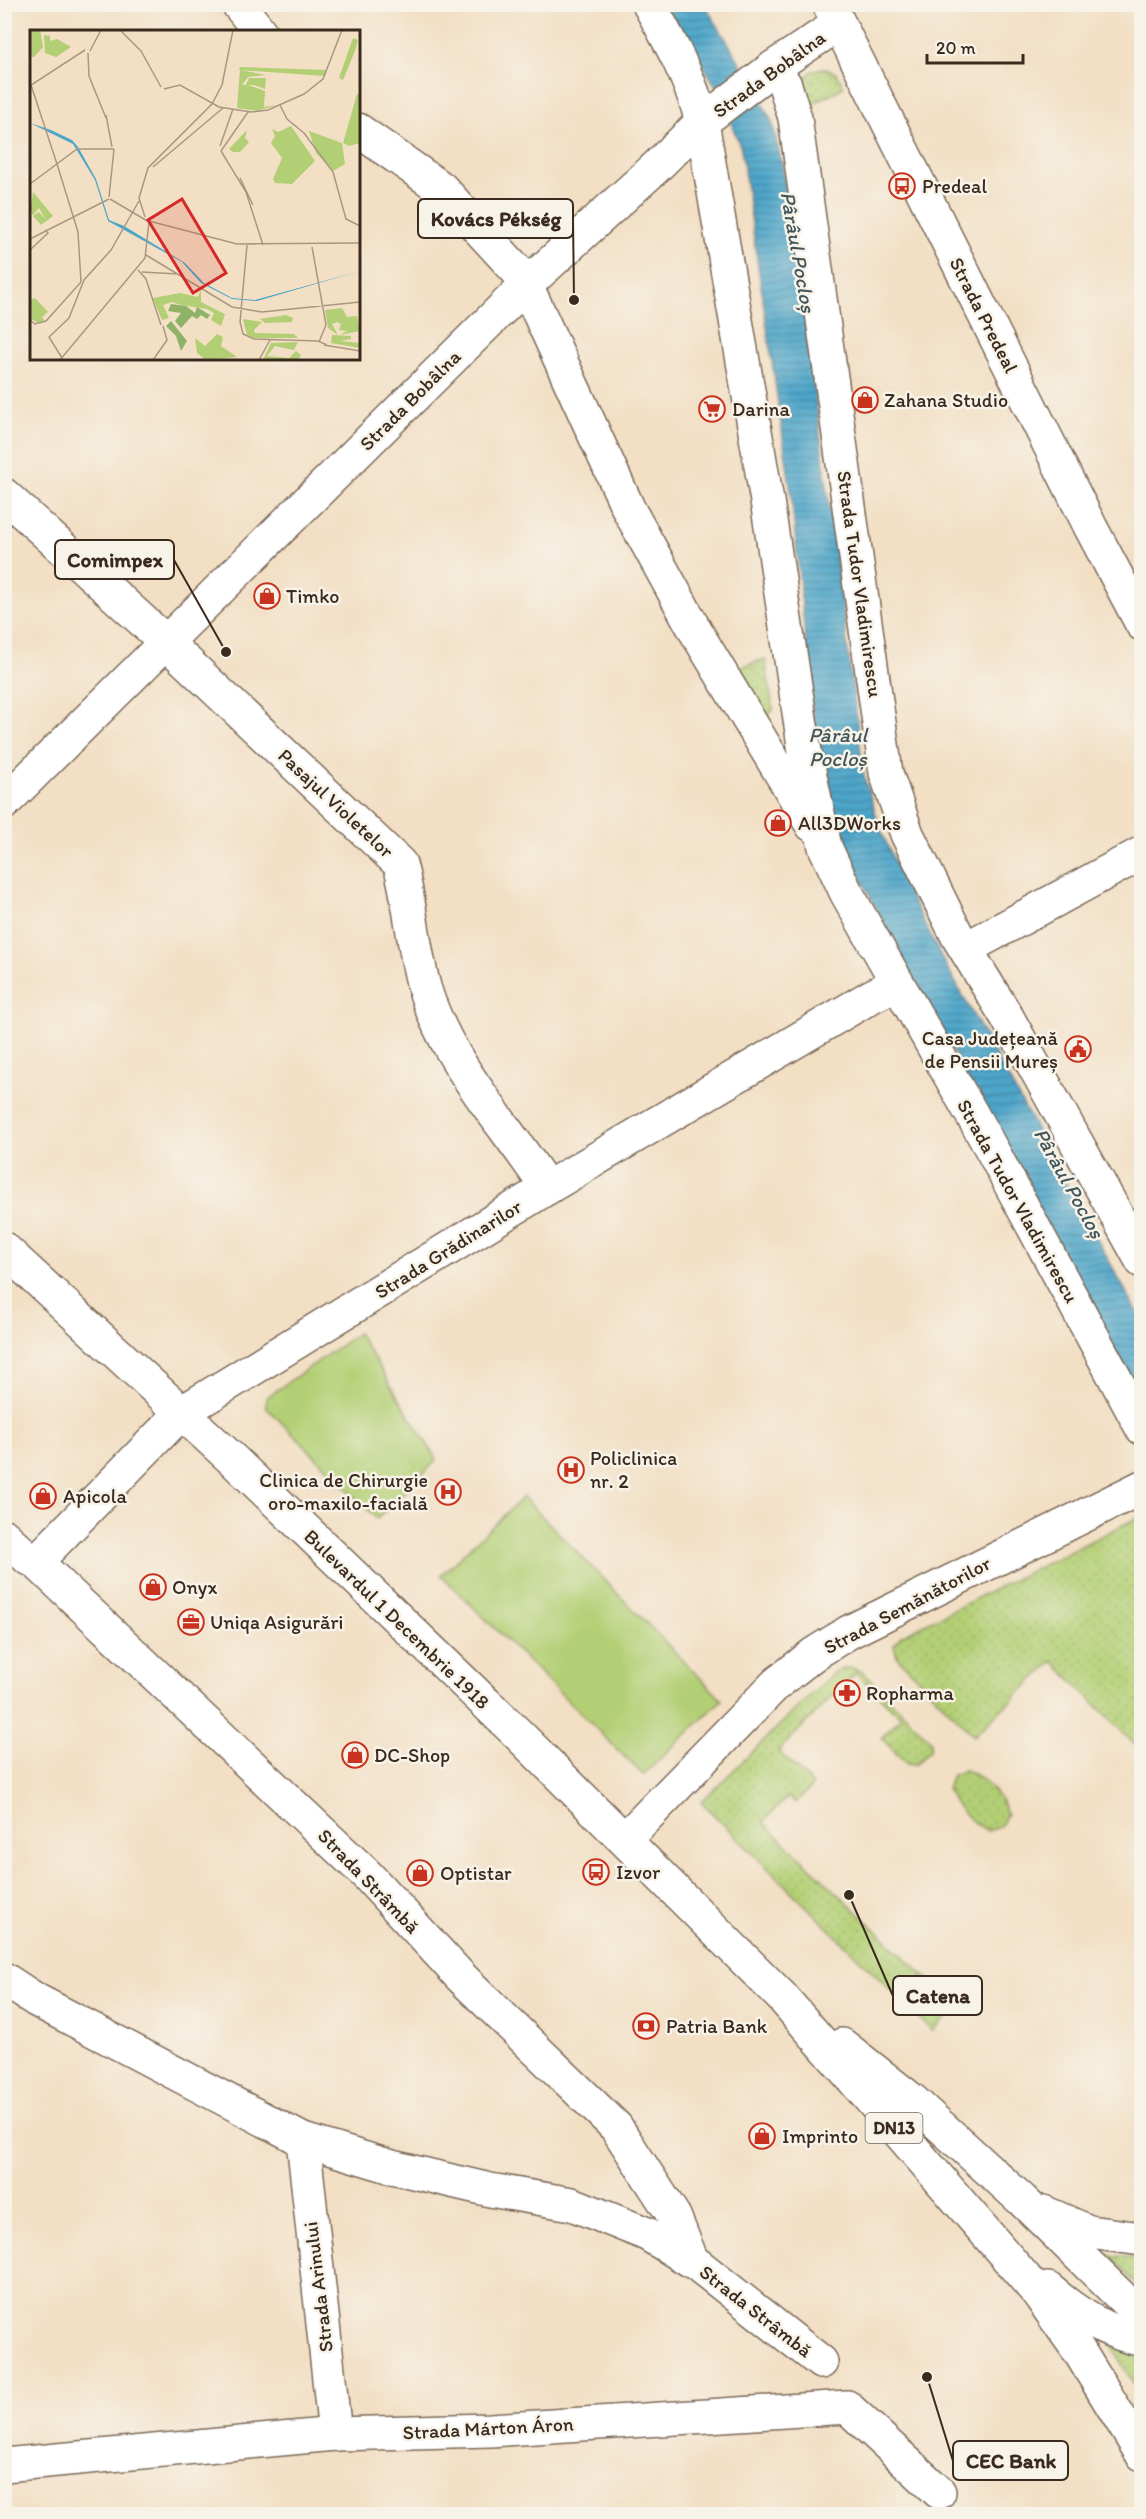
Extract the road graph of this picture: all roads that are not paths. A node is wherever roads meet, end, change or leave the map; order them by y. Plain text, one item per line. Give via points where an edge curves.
1 (238, 4) edge
2 (649, 4) edge
3 (834, 14) edge
4 (258, 30) edge
5 (774, 67) junction
6 (709, 118) junction
7 (360, 131) edge
8 (526, 285) junction
9 (4, 495) edge
10 (1142, 624) edge
11 (166, 642) junction
12 (4, 803) edge
13 (825, 847) junction
14 (1142, 853) edge
15 (967, 948) junction
16 (896, 984) junction
17 (547, 1188) junction
18 (4, 1249) edge
19 (1142, 1261) edge
20 (181, 1413) junction
21 (1142, 1428) edge
22 (1142, 1487) edge
23 (4, 1536) edge
24 (36, 1562) junction
25 (625, 1839) junction
26 (4, 1978) edge
27 (782, 1997) junction
28 (303, 2140) junction
29 (1022, 2200) junction
30 (1142, 2239) edge
31 (1009, 2258) junction
32 (692, 2261) junction
33 (1142, 2317) edge
34 (1142, 2340) edge
35 (821, 2362) dead end
36 (335, 2434) junction
37 (1142, 2454) edge
38 (4, 2465) edge
39 (939, 2492) dead end

1 - 4 street
2 - 6 street, Strada Tudor Vladimirescu
3 - 5 street, Strada Bobâlna
3 - 10 street, Strada Predeal
5 - 6 street, Strada Bobâlna
5 - 15 street, Strada Tudor Vladimirescu via 785,85 795,118 886,772 907,834
6 - 8 street, Strada Bobâlna
6 - 13 street, Strada Tudor Vladimirescu via 803,740
7 - 8 street, Strada Tudor Vladimirescu via 441,188
8 - 11 street, Strada Bobâlna
8 - 13 street, Strada Tudor Vladimirescu via 629,510 696,632
9 - 11 street, Pasajul Violetelor
11 - 12 street, Strada Bobâlna
11 - 17 street, Pasajul Violetelor via 400,864 426,990 451,1051
13 - 16 street, Strada Tudor Vladimirescu
14 - 15 street
15 - 19 street, Strada Tudor Vladimirescu
16 - 17 street, Strada Grădinarilor
16 - 21 street, Strada Tudor Vladimirescu via 992,1150
17 - 20 street, Strada Grădinarilor
18 - 20 street, Bulevardul 1 Decembrie 1918 / DN13
20 - 24 street, Strada Grădinarilor
20 - 25 street, Bulevardul 1 Decembrie 1918 / DN13
22 - 25 street, Strada Semănătorilor via 849,1632 814,1654 776,1684
23 - 24 street, Strada Strâmbă
24 - 32 street, Strada Strâmbă via 367,1875 462,1978 616,2127 674,2216
25 - 27 street, Bulevardul 1 Decembrie 1918 / DN13
26 - 28 street, Strada Strâmbă via 46,2005
27 - 29 street, Bulevardul 1 Decembrie 1918 / DN13 via 913,2101
27 - 31 street, Bulevardul 1 Decembrie 1918 / DN13
28 - 32 street, Strada Strâmbă via 392,2167 572,2204 647,2234
28 - 36 street, Strada Arinului
29 - 30 street via 1089,2232
29 - 33 street, Bulevardul 1 Decembrie 1918
31 - 34 street via 1070,2308 1116,2335
31 - 37 street, Bulevardul 1 Decembrie 1918 / DN13 via 1079,2351
32 - 35 street, Strada Strâmbă
36 - 38 street, Strada Márton Áron
36 - 39 street, Strada Márton Áron via 490,2430 847,2407

